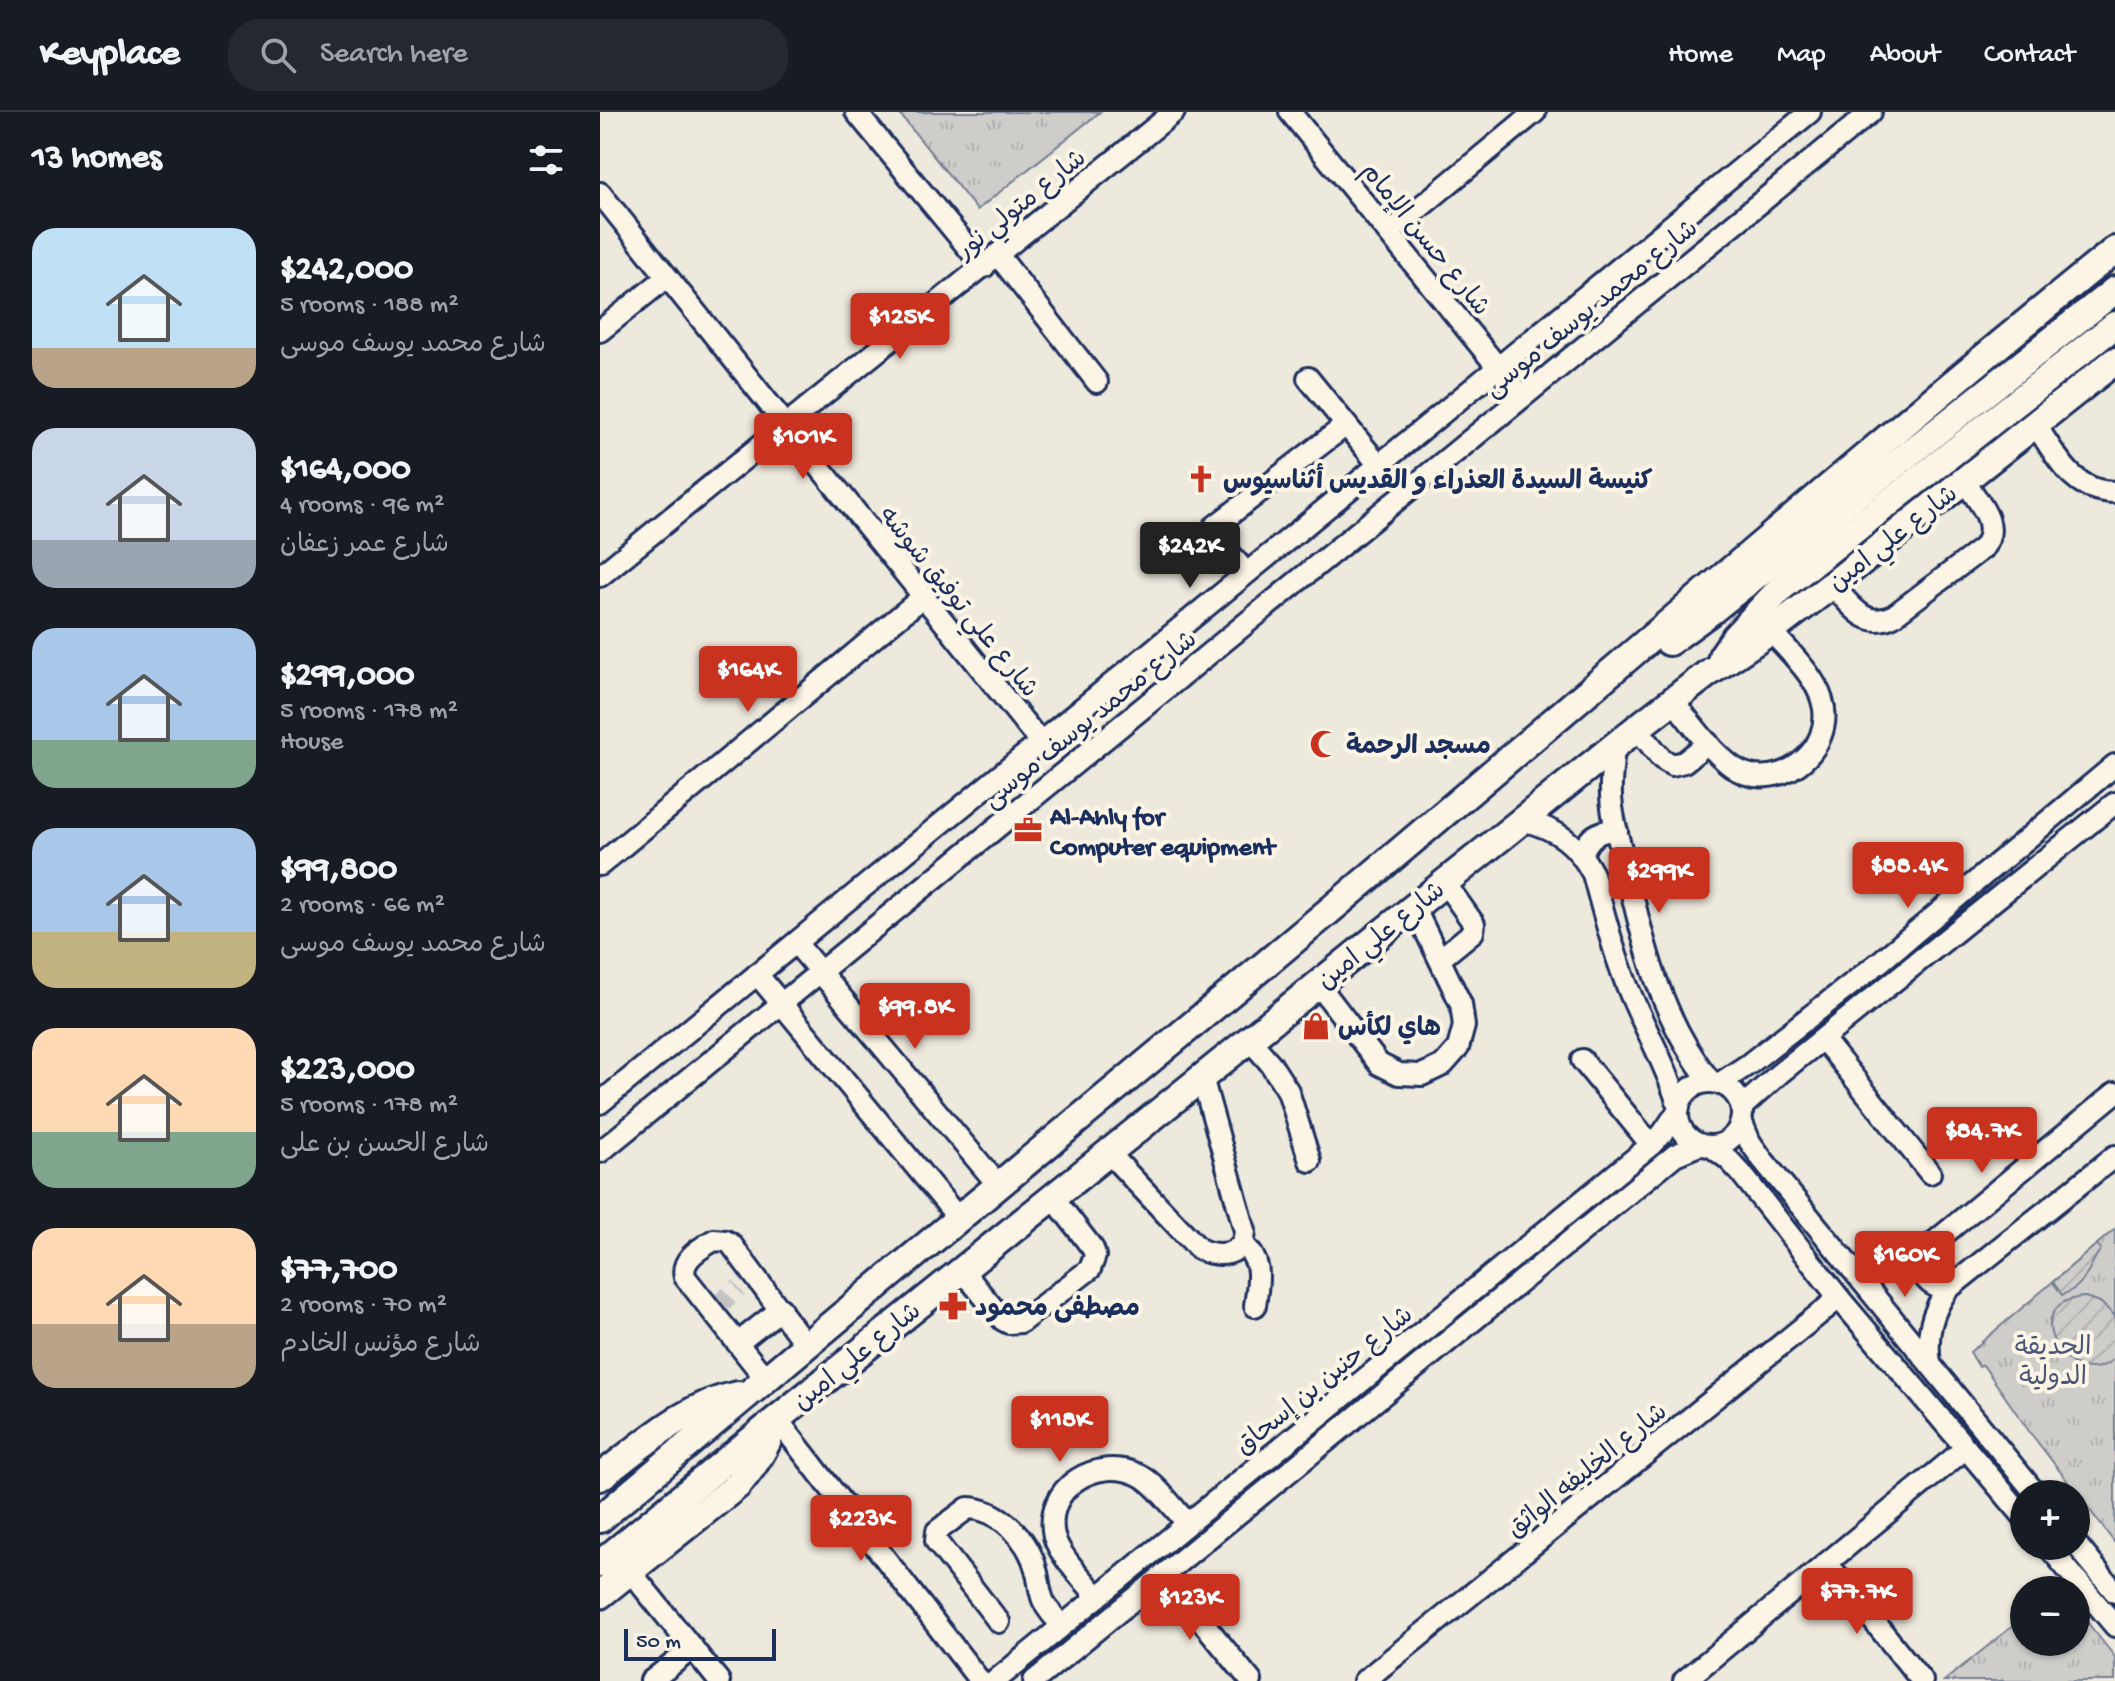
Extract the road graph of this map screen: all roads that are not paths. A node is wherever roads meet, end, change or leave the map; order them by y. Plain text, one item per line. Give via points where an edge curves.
1 (856, 112) edge
2 (1174, 112) edge
3 (1290, 112) edge
4 (1535, 112) edge
5 (1810, 112) edge
6 (1871, 112) edge
7 (600, 193) edge
8 (1389, 233) junction
9 (2115, 250) edge
10 (991, 261) junction
11 (667, 277) junction
12 (2115, 290) edge
13 (2115, 325) edge
14 (600, 331) edge
15 (2115, 361) edge
16 (1498, 366) junction
17 (1308, 378) dead end
18 (1097, 382) dead end
19 (1522, 397) junction
20 (785, 424) junction
21 (2035, 424) junction
22 (1346, 425) junction
23 (1378, 464) junction
24 (1964, 480) junction
25 (2115, 492) edge
26 (1246, 573) junction
27 (600, 576) edge
28 (1832, 585) junction
29 (924, 596) junction
30 (1771, 631) junction
31 (1707, 674) junction
32 (1604, 678) junction
33 (1673, 701) junction
34 (1637, 728) junction
35 (1040, 742) junction
36 (1708, 743) junction
37 (1614, 747) junction
38 (2115, 765) edge
39 (2115, 803) edge
40 (1522, 820) junction
41 (1617, 831) junction
42 (1582, 856) junction
43 (600, 865) edge
44 (1445, 883) junction
45 (1414, 907) junction
46 (796, 943) junction
47 (1440, 959) junction
48 (821, 973) junction
49 (757, 974) junction
50 (1318, 984) junction
51 (782, 1004) junction
52 (1249, 1039) junction
53 (1823, 1039) junction
54 (1582, 1060) dead end
55 (1202, 1077) junction
56 (1715, 1082) junction
57 (2115, 1093) edge
58 (600, 1103) edge
59 (1678, 1109) junction
60 (1742, 1115) junction
61 (1651, 1145) junction
62 (1706, 1146) junction
63 (600, 1152) edge
64 (1108, 1152) junction
65 (2115, 1156) edge
66 (1310, 1161) dead end
67 (1930, 1173) dead end
68 (999, 1186) junction
69 (1053, 1197) junction
70 (959, 1219) junction
71 (1243, 1244) junction
72 (1920, 1254) junction
73 (1852, 1269) junction
74 (962, 1270) junction
75 (1948, 1289) junction
76 (1839, 1298) junction
77 (1255, 1306) dead end
78 (781, 1309) junction
79 (738, 1343) junction
80 (806, 1345) junction
81 (1930, 1364) junction
82 (756, 1386) junction
83 (777, 1419) junction
84 (1966, 1448) junction
85 (600, 1477) edge
86 (2025, 1480) edge
87 (2010, 1500) edge
88 (600, 1519) edge
89 (1187, 1523) junction
90 (2060, 1560) edge
91 (2089, 1560) edge
92 (1827, 1563) junction
93 (600, 1564) edge
94 (630, 1571) junction
95 (1164, 1575) junction
96 (2115, 1592) edge
97 (600, 1595) edge
98 (1098, 1597) junction
99 (999, 1622) dead end
100 (1062, 1625) junction
101 (2115, 1626) edge
102 (693, 1648) junction
103 (1035, 1648) junction
104 (1051, 1667) junction
105 (651, 1681) edge
106 (719, 1681) edge
107 (980, 1681) edge
108 (995, 1681) edge
109 (1034, 1681) edge
110 (1251, 1681) edge
111 (1364, 1681) edge
112 (1684, 1681) edge
113 (1922, 1681) edge

1 - 10 street
2 - 10 street, شارع متولي نور
3 - 8 street, شارع حسن الإمام
4 - 8 street
5 - 16 street, شارع محمد يوسف موسى
6 - 19 street, شارع محمد يوسف موسى
7 - 11 street, شارع علي توفيق شوشه
8 - 16 street, شارع حسن الإمام
9 - 32 main road, شارع علي امين
10 - 18 street
10 - 20 street, شارع متولي نور
11 - 14 street
11 - 20 street, شارع علي توفيق شوشه
12 - 32 main road via 1698,621
13 - 31 main road via 1782,587
15 - 21 main road, شارع علي امين
16 - 19 street, شارع حسن الإمام
16 - 23 street, شارع محمد يوسف موسى
17 - 22 street
19 - 48 street, شارع محمد يوسف موسى
20 - 27 street, شارع متولي نور
20 - 29 street, شارع علي توفيق شوشه
21 - 24 main road, شارع علي امين
21 - 25 street via 2079,483
22 - 23 street
22 - 26 street via 1214,527 1213,533
23 - 26 street, شارع محمد يوسف موسى
24 - 28 main road, شارع علي امين
24 - 28 street via 1990,522 1983,548 1882,621 1865,618
26 - 35 street, شارع محمد يوسف موسى
28 - 30 main road, شارع علي امين
29 - 35 street, شارع علي توفيق شوشه
29 - 43 street
30 - 31 main road, شارع علي امين
30 - 36 street via 1811,679 1822,701 1824,725 1816,747 1800,765 1778,775 1754,776 1731,767
31 - 33 main road, شارع علي امين
32 - 68 main road, شارع علي امين
33 - 34 main road, شارع علي امين
33 - 36 street
34 - 36 street via 1672,765
34 - 37 main road, شارع علي امين
35 - 46 street, شارع محمد يوسف موسى
37 - 40 main road, شارع علي امين
37 - 41 street via 1610,798
38 - 56 street via 1881,961 1763,1053
39 - 53 street
40 - 42 street via 1554,831
40 - 44 main road, شارع علي امين
41 - 42 street via 1591,838
41 - 56 street via 1655,980 1686,1045
42 - 59 street
44 - 45 main road, شارع علي امين
44 - 47 street via 1475,928
45 - 47 street
45 - 50 main road, شارع علي امين
46 - 48 street
46 - 49 street, شارع محمد يوسف موسى
47 - 50 street via 1461,1004 1464,1026 1458,1048 1443,1065 1422,1075 1399,1074 1379,1064
48 - 51 street, شارع محمد يوسف موسى
48 - 68 street
49 - 51 street
49 - 58 street, شارع محمد يوسف موسى
50 - 52 main road, شارع علي امين
51 - 63 street, شارع محمد يوسف موسى
51 - 70 street
52 - 55 main road, شارع علي امين
52 - 66 street via 1288,1091
53 - 60 street via 1770,1082
53 - 67 street
54 - 61 street
55 - 64 main road, شارع علي امين
55 - 71 street via 1245,1231
56 - 59 street via 1690,1088
56 - 60 street via 1738,1097
57 - 72 street
59 - 61 street, شارع حنين بن إسحاق
59 - 62 street via 1683,1132
60 - 62 street via 1736,1135
60 - 73 street via 1762,1159
61 - 89 street, شارع حنين بن إسحاق
62 - 76 street via 1741,1173
62 - 95 street, شارع حنين بن إسحاق via 1675,1155
64 - 69 main road, شارع علي امين
64 - 71 street via 1199,1249 1233,1252
65 - 75 street
68 - 70 main road, شارع علي امين
69 - 74 main road, شارع علي امين
69 - 74 street via 1093,1249 1090,1269 1015,1323 1003,1320
70 - 80 main road, شارع علي امين
71 - 77 street via 1258,1269
72 - 73 street via 1896,1265
72 - 75 street via 1925,1279
73 - 81 street
74 - 83 main road, شارع علي امين
75 - 81 street via 1930,1325
76 - 84 street
76 - 111 street, شارع الخليفه الواثق
78 - 79 street
78 - 79 street via 747,1282 731,1244 710,1243 686,1261 685,1277
78 - 80 street
79 - 82 street
80 - 82 main road, شارع علي امين
81 - 86 street
82 - 85 main road, شارع علي امين via 696,1408
82 - 88 main road
83 - 93 main road
83 - 94 main road, شارع علي امين via 755,1465 738,1485
83 - 107 street
84 - 87 street
84 - 92 street
89 - 98 street, شارع حنين بن إسحاق
89 - 98 street via 1143,1476 1110,1468 1078,1478 1057,1504 1054,1538
90 - 101 street
91 - 96 street
92 - 112 street
92 - 113 street
94 - 97 main road, شارع علي امين
94 - 102 street
95 - 104 street, شارع حنين بن إسحاق
95 - 110 street
98 - 100 street, شارع حنين بن إسحاق
99 - 100 street via 936,1541 937,1531 968,1508 999,1519 1018,1535 1036,1568 1044,1603
100 - 103 street, شارع حنين بن إسحاق
102 - 105 street
102 - 106 street
103 - 104 street via 1031,1658 1036,1666
103 - 108 street, شارع حنين بن إسحاق
104 - 109 street, شارع حنين بن إسحاق

